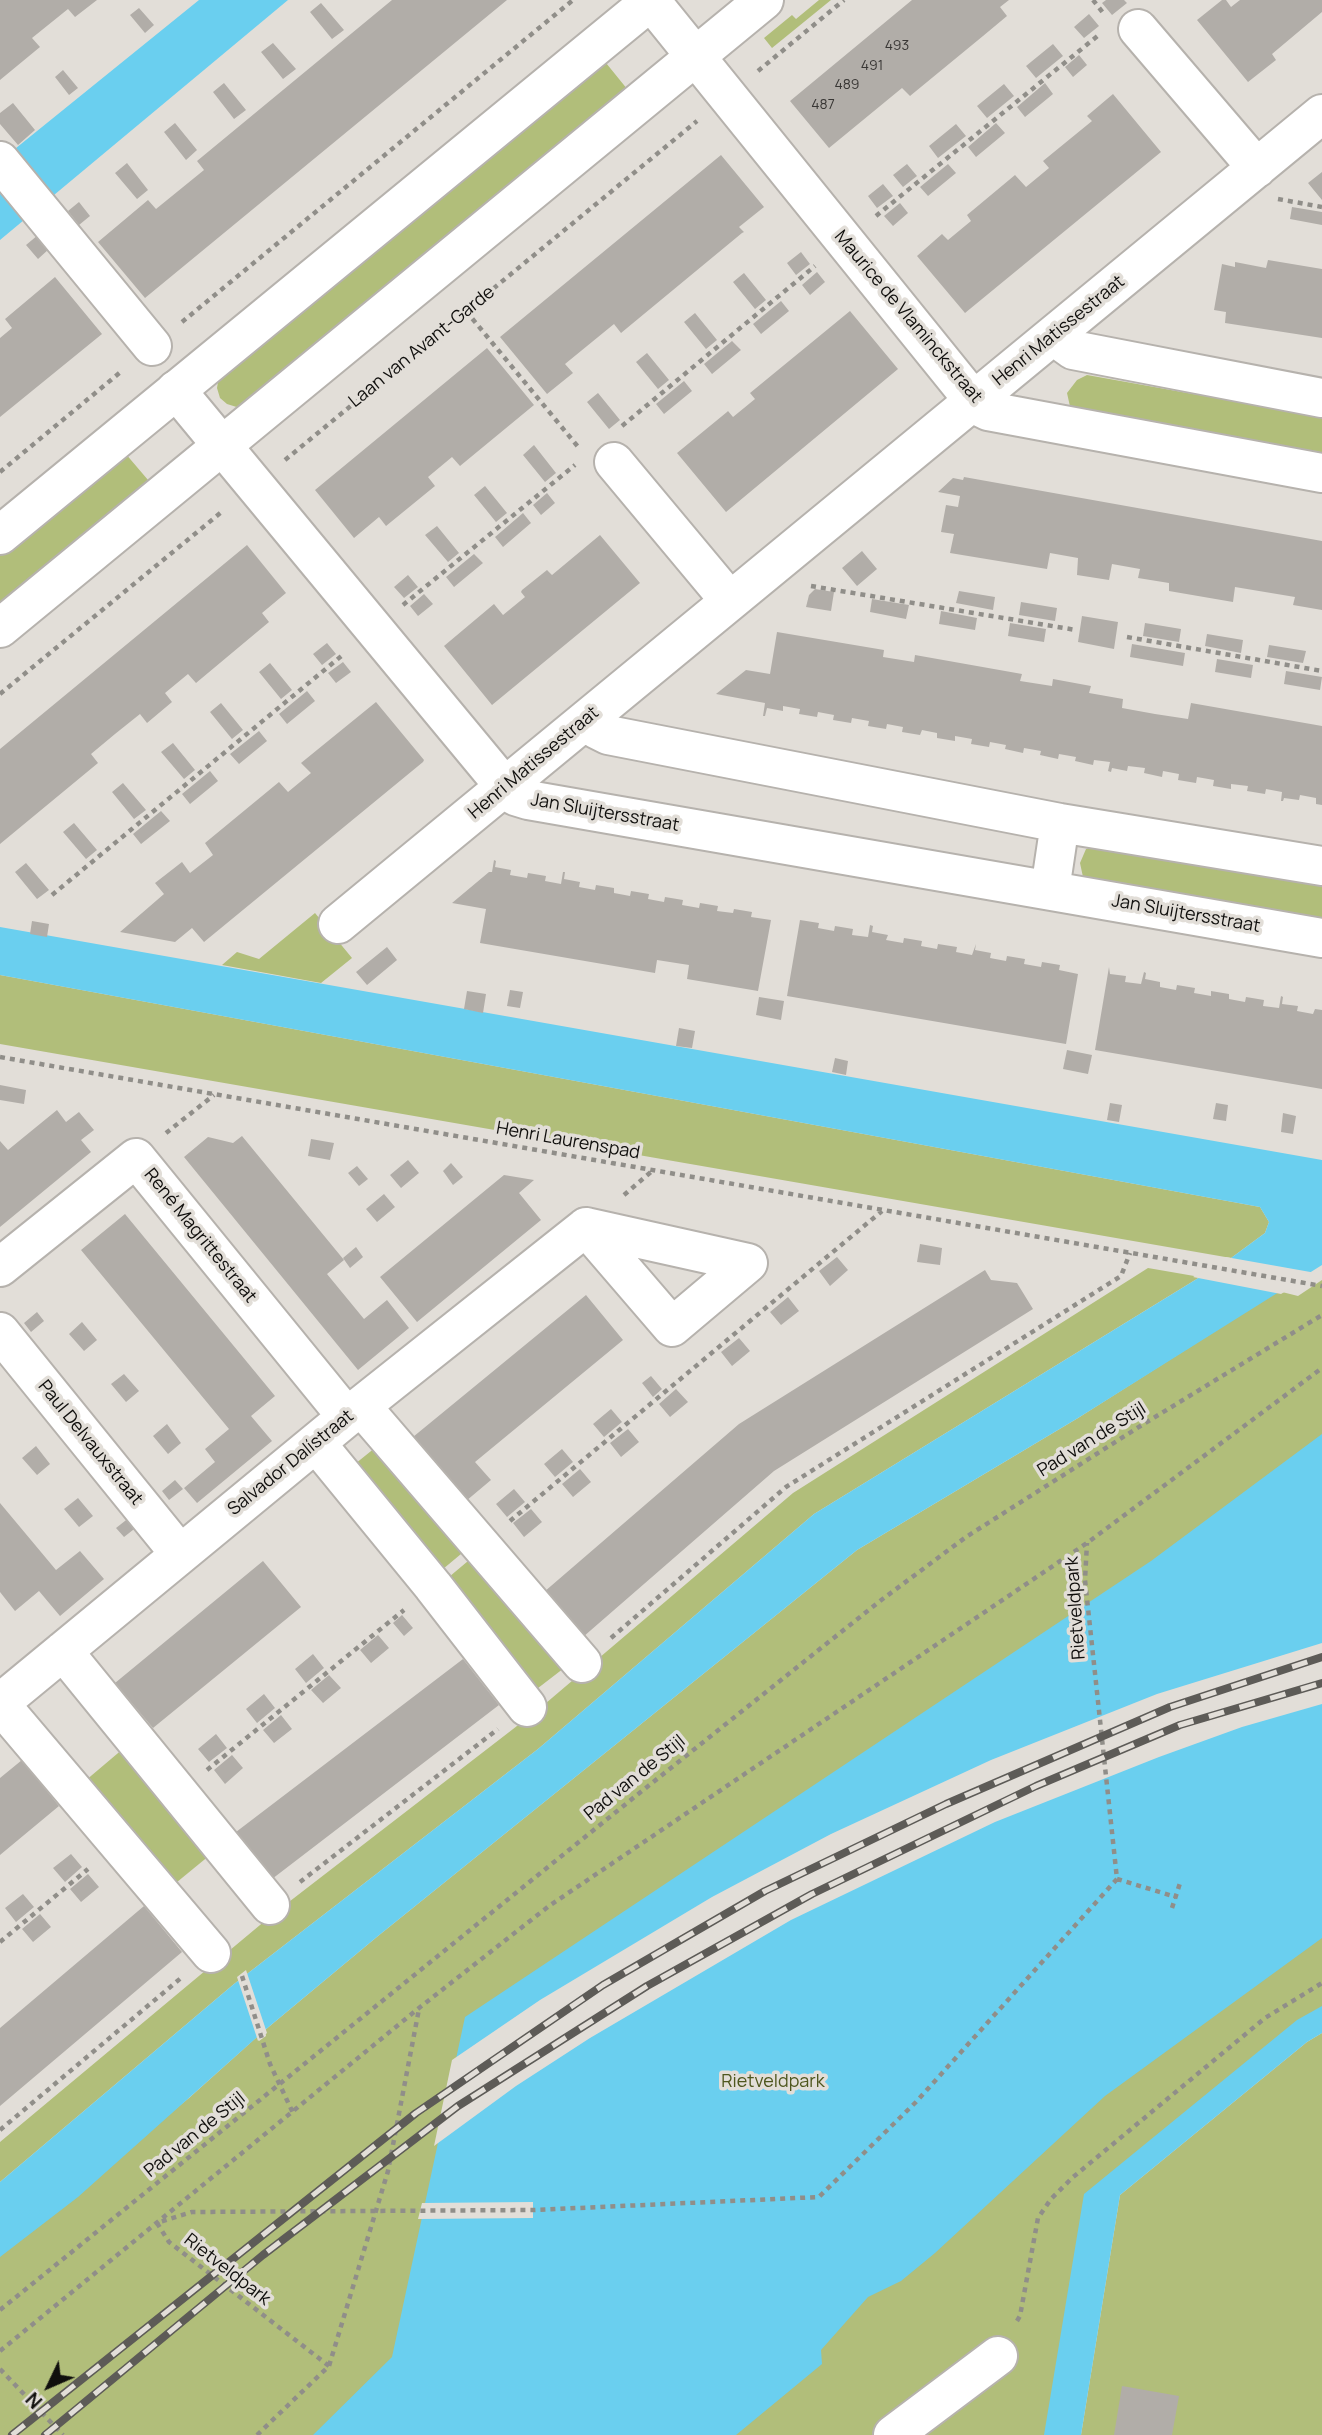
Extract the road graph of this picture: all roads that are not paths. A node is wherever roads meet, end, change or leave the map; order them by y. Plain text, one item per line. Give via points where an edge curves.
1 (651, 0) edge
2 (764, 0) edge
3 (1138, 29) dead end
4 (696, 56) junction
5 (1322, 114) edge
6 (0, 161) edge
7 (1257, 167) junction
8 (1056, 334) junction
9 (152, 346) road end
10 (176, 390) junction
11 (1322, 398) edge
12 (973, 402) junction
13 (222, 445) junction
14 (614, 462) road end
15 (1322, 473) edge
16 (0, 535) edge
17 (730, 601) junction
18 (0, 628) edge
19 (586, 720) junction
20 (505, 787) junction
21 (1060, 823) junction
22 (1322, 866) edge
23 (1050, 890) junction
24 (338, 924) dead end
25 (1322, 938) edge
26 (586, 1227) dead end
27 (0, 1267) edge
28 (0, 1332) edge
29 (354, 1411) junction
30 (316, 1443) junction
31 (180, 1554) junction
32 (63, 1651) junction
33 (582, 1663) dead end
34 (0, 1704) edge
35 (527, 1707) dead end
36 (270, 1905) dead end
37 (226, 1963) road end
38 (998, 2356) road end
39 (893, 2435) edge

1 - 4 street
1 - 10 street
2 - 4 street
3 - 7 street
4 - 12 street, Maurice de Vlaminckstraat
4 - 13 street
5 - 7 street, Henri Matissestraat
6 - 9 street
7 - 8 street, Henri Matissestraat
8 - 11 street via 1073,350
8 - 12 street, Henri Matissestraat
10 - 13 street, Jan Sluijtersstraat
10 - 16 street
12 - 15 street, Maurice de Vlaminckstraat via 988,411
12 - 17 street, Henri Matissestraat
13 - 18 street
13 - 20 street, Jan Sluijtersstraat
14 - 17 street
17 - 19 street, Henri Matissestraat
19 - 20 street, Henri Matissestraat
19 - 21 street via 608,736
20 - 23 street, Jan Sluijtersstraat via 528,800
20 - 24 street, Henri Matissestraat
21 - 22 street
21 - 23 street
23 - 25 street, Jan Sluijtersstraat
26 - 29 street, Salvador Dalístraat
27 - 29 street, René Magrittestraat via 136,1158
28 - 31 street, Paul Delvauxstraat
29 - 30 street, Salvador Dalístraat
29 - 33 street, René Magrittestraat via 481,1545
30 - 31 street, Salvador Dalístraat
30 - 35 street
31 - 32 street, Salvador Dalístraat
32 - 34 street, Salvador Dalístraat
32 - 36 street
34 - 37 street
38 - 39 street

